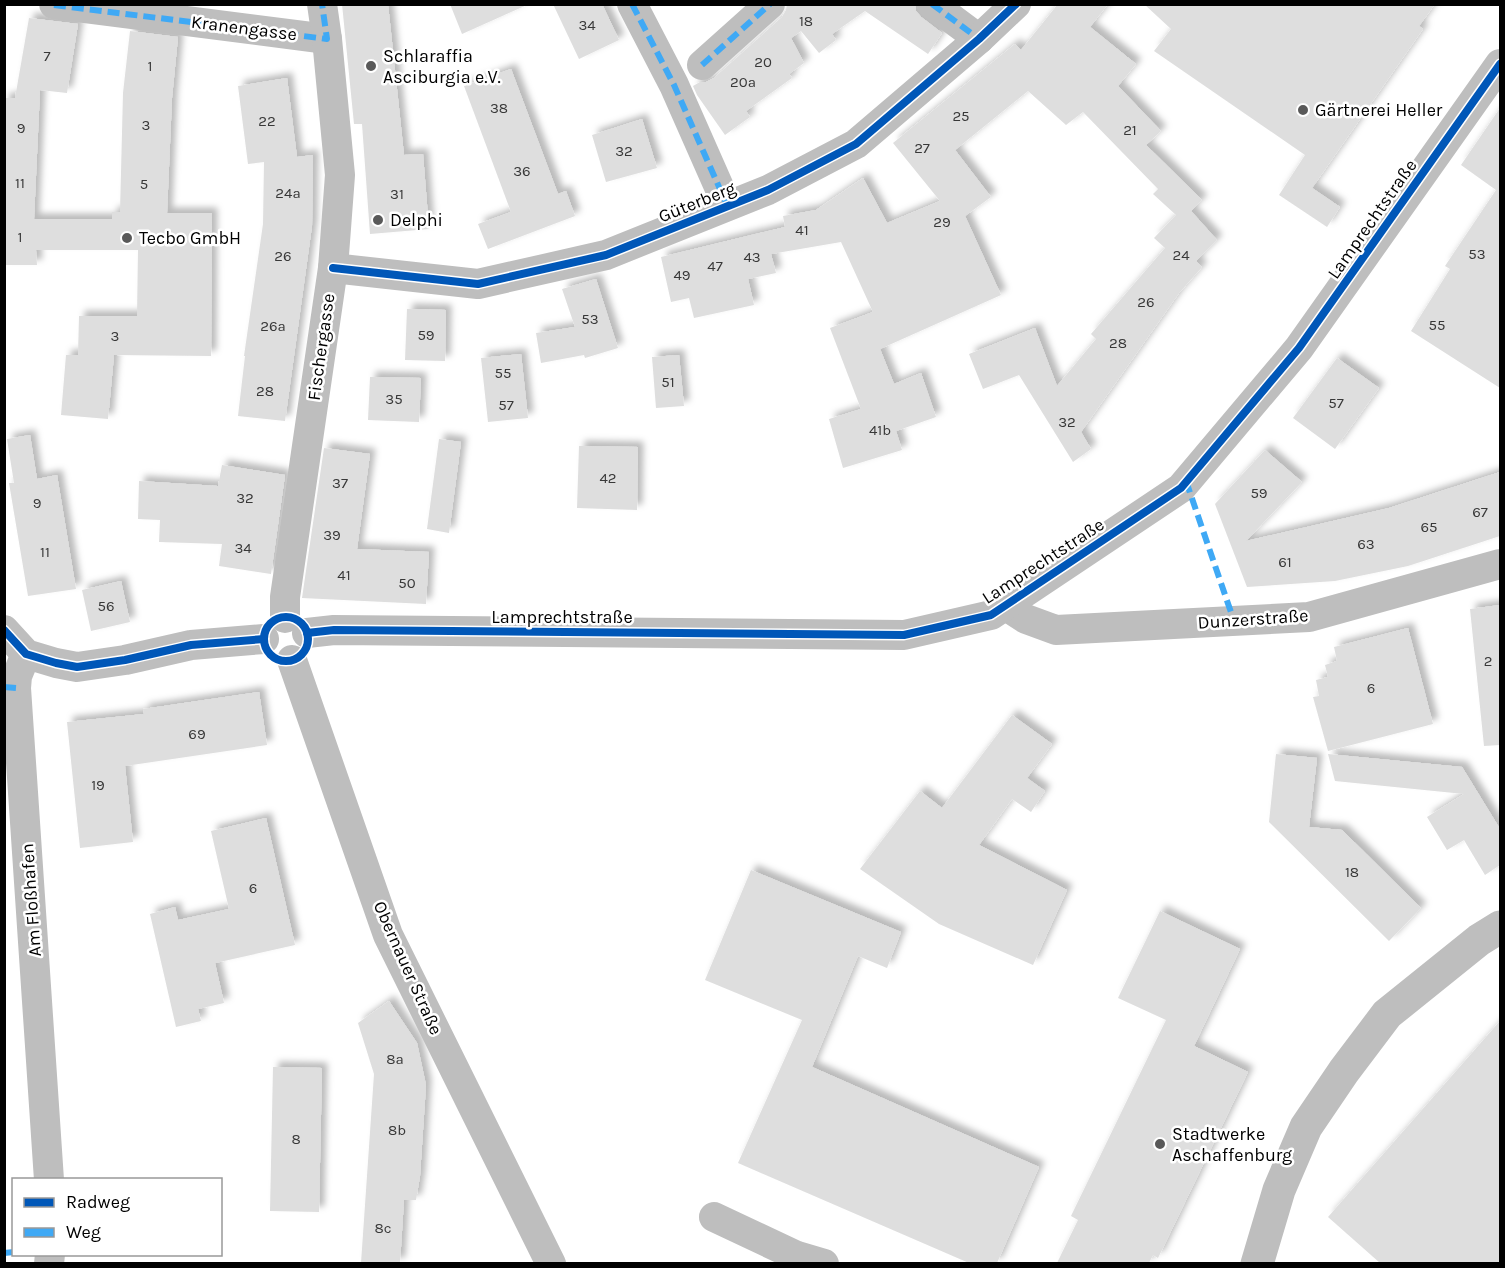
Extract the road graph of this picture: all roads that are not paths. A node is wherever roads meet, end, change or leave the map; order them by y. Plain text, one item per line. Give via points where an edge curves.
1 (322, 4) edge
2 (632, 4) edge
3 (770, 4) edge
4 (932, 4) edge
5 (1016, 4) edge
6 (54, 5) edge
7 (327, 39) junction
8 (979, 39) junction
9 (1500, 64) edge
10 (702, 65) dead end
11 (727, 205) junction
12 (333, 268) junction
13 (1500, 564) edge
14 (1006, 606) junction
15 (4, 630) edge
16 (285, 630) junction
17 (26, 654) junction
18 (1500, 927) edge
19 (49, 1178) edge
20 (714, 1217) dead end
21 (805, 1261) edge
22 (551, 1263) edge
23 (1257, 1263) edge

1 - 7 street, Fischergasse
2 - 11 street, Güterberg via 674,85
3 - 10 street
4 - 8 street
5 - 8 street, Güterberg
6 - 7 street, Kranengasse
7 - 12 street, Fischergasse via 340,175
8 - 11 street, Güterberg via 856,144 768,190
9 - 14 street, Lamprechtstraße via 1299,348 1181,488
11 - 12 street, Güterberg via 606,255 478,284
12 - 16 street, Fischergasse via 285,597
13 - 14 street, Dunzerstraße via 1309,617 1056,630 1026,620
14 - 16 street, Lamprechtstraße via 991,615 904,635
15 - 17 street
16 - 17 street, Lamprechtstraße via 77,667
16 - 22 street, Obernauer Straße via 307,647 292,660 388,935
17 - 19 street, Am Floßhafen via 16,688
18 - 23 street via 1387,1014 1344,1071 1306,1126 1279,1190
20 - 21 street

